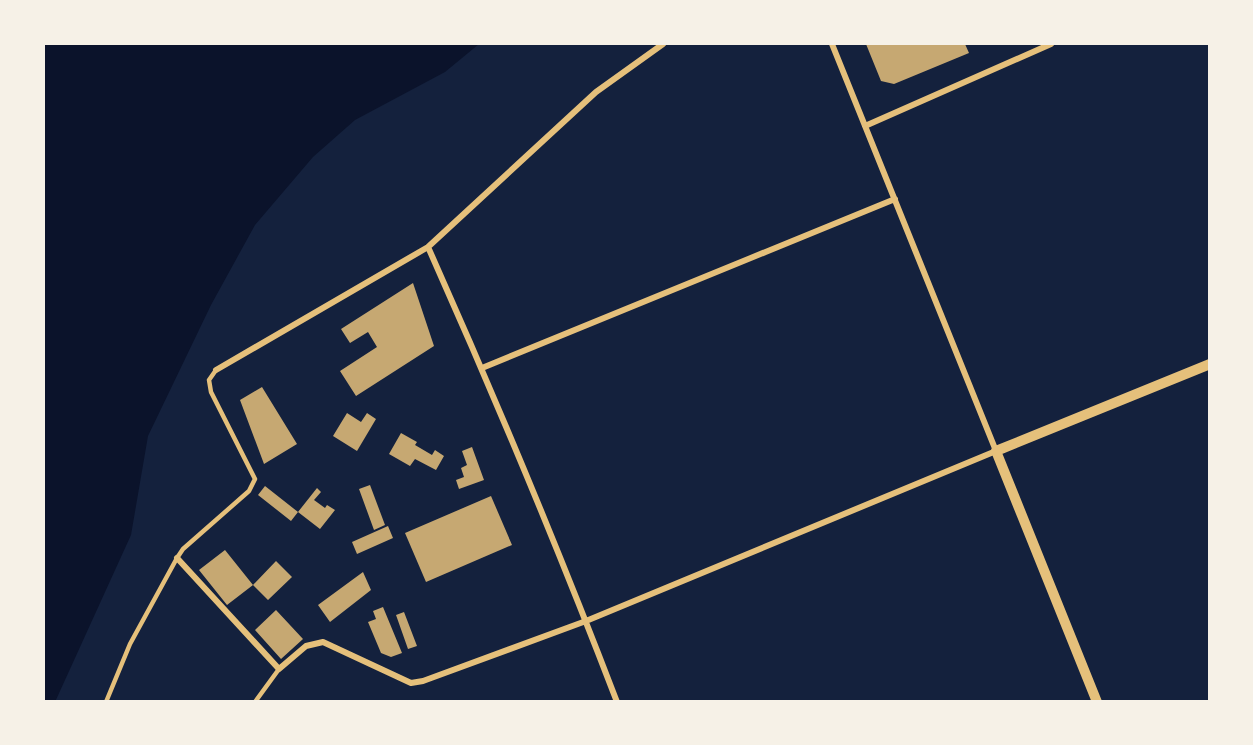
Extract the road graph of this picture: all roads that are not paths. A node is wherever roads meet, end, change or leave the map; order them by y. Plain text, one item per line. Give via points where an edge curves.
1 (663, 44) edge
2 (832, 44) edge
3 (1051, 44) edge
4 (865, 126) junction
5 (895, 199) junction
6 (428, 247) junction
7 (1209, 364) edge
8 (482, 368) junction
9 (216, 370) joint
10 (996, 451) junction
11 (177, 558) junction
12 (586, 621) junction
13 (279, 669) junction
14 (106, 702) edge
15 (255, 702) edge
16 (616, 702) edge
17 (1097, 702) edge

1 - 6 street via 596,92
2 - 4 street
3 - 4 street
4 - 5 street
5 - 8 street
5 - 10 street
6 - 8 street
6 - 9 street
7 - 10 street
8 - 12 street
9 - 11 lane via 209,380 211,392 255,480 249,491
10 - 12 street
10 - 17 street
11 - 13 street
11 - 14 lane via 130,644
12 - 13 street via 411,683 324,642 306,646
12 - 16 street
13 - 15 lane

